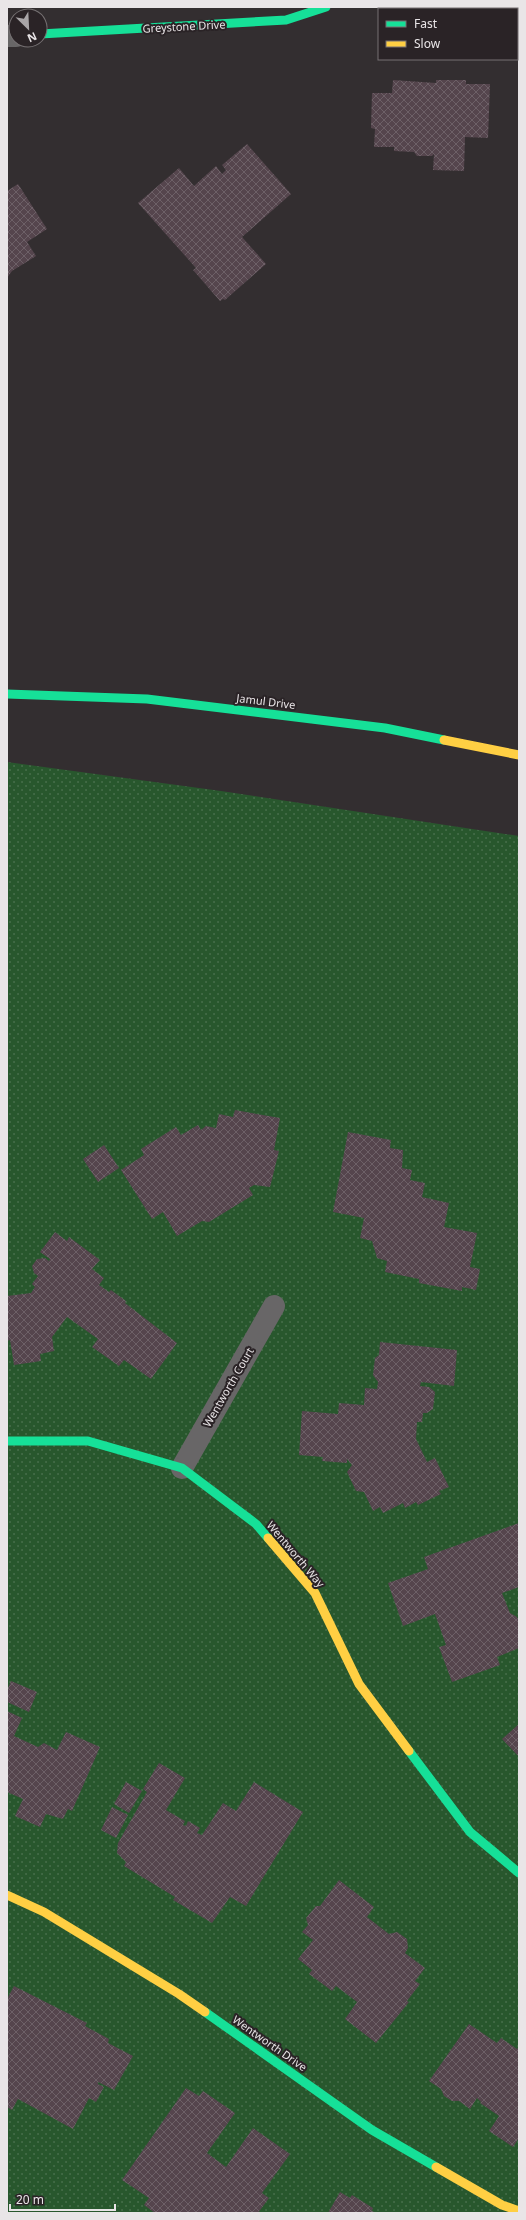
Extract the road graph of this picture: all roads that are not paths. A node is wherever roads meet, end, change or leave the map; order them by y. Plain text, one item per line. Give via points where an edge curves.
1 (326, 7) edge
2 (48, 34) edge
3 (7, 694) edge
4 (519, 755) edge
5 (274, 1306) dead end
6 (7, 1441) edge
7 (182, 1468) junction
8 (519, 1873) edge
9 (7, 1895) edge
10 (519, 2211) edge

1 - 2 street, Greystone Drive via 286,20
3 - 4 street, Jamul Drive via 147,699 385,728
5 - 7 street, Wentworth Court
6 - 7 street, Wentworth Way via 88,1441
7 - 8 street, Wentworth Way via 256,1524 315,1593 359,1684 470,1832
9 - 10 street, Wentworth Drive via 44,1912 180,1994 372,2130 502,2205

